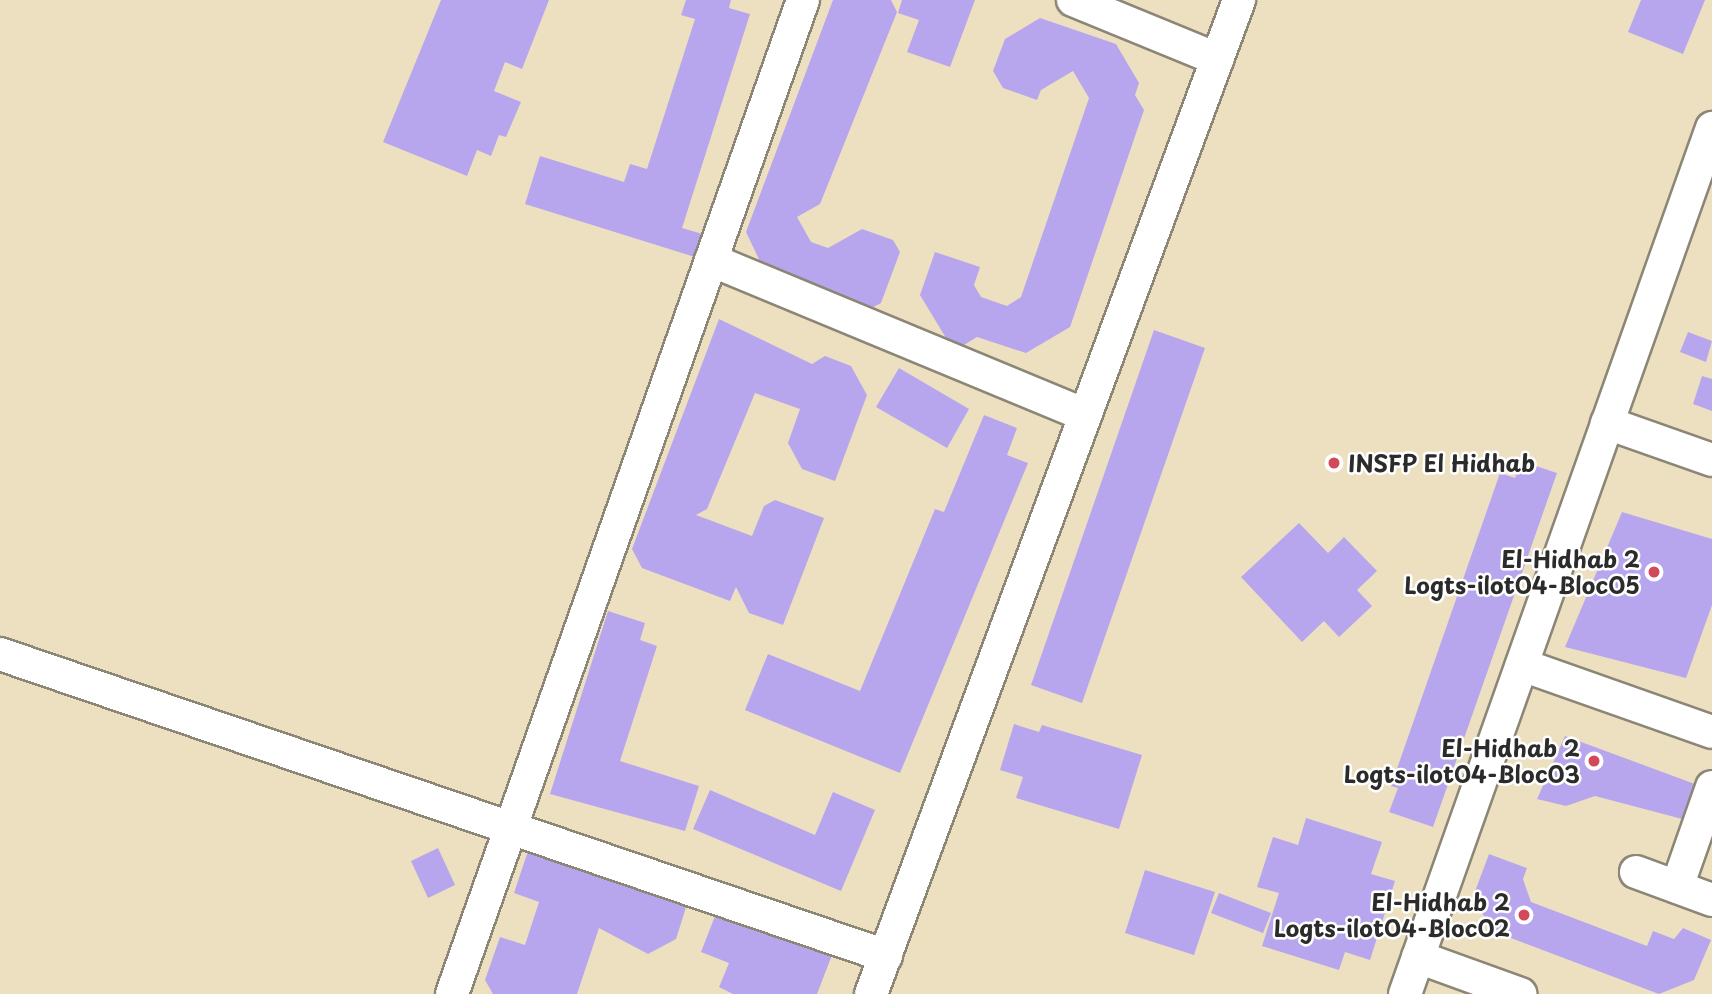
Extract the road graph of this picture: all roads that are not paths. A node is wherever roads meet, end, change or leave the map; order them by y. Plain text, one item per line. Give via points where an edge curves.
1 (803, 0) edge
2 (1073, 0) edge
3 (1239, 0) edge
4 (1217, 59) junction
5 (1712, 128) edge
6 (711, 260) junction
7 (1085, 415) junction
8 (1607, 423) junction
9 (1712, 460) edge
10 (0, 654) edge
11 (1522, 664) junction
12 (1712, 732) edge
13 (1712, 787) edge
14 (511, 827) junction
15 (1636, 872) dead end
16 (1677, 887) junction
17 (1712, 900) edge
18 (886, 956) junction
19 (1418, 957) junction
20 (452, 994) edge
21 (871, 994) edge
22 (1405, 994) edge
23 (1520, 994) edge

1 - 6 street
2 - 4 street
3 - 4 street
4 - 7 street
5 - 8 street
6 - 7 street
6 - 14 street
7 - 18 street
8 - 9 street
8 - 11 street
10 - 14 street
11 - 12 street
11 - 19 street
13 - 16 street
14 - 18 street
14 - 20 street
15 - 16 street
16 - 17 street
18 - 21 street
19 - 22 street
19 - 23 street

